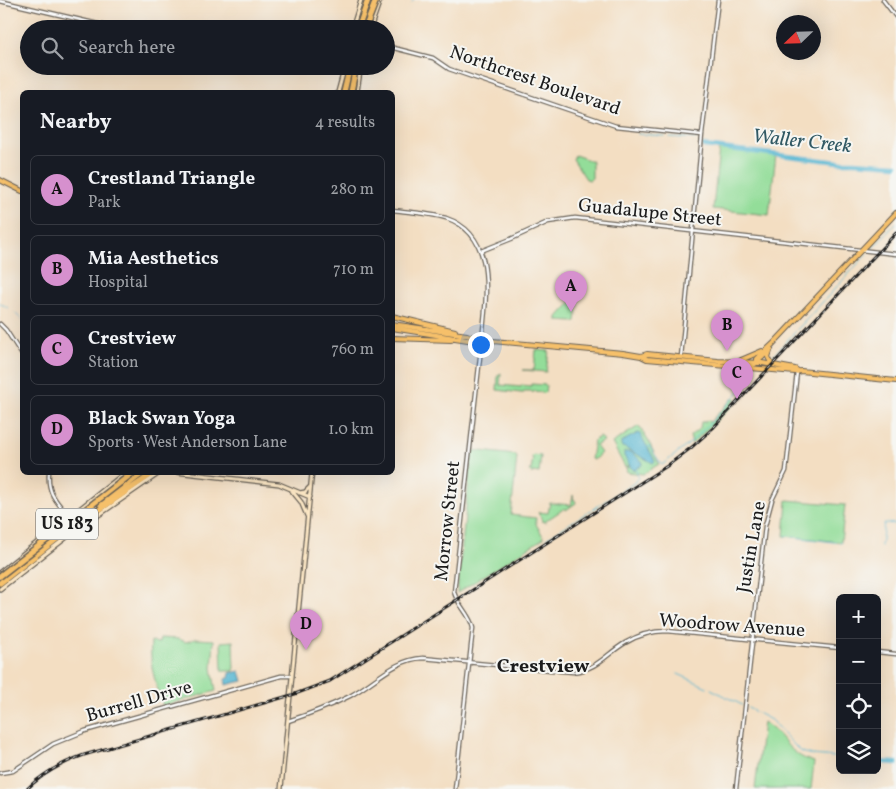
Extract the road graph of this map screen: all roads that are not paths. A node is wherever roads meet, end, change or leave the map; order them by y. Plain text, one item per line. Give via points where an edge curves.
1 (361, 0) edge
2 (368, 0) edge
3 (376, 0) edge
4 (380, 0) edge
5 (718, 0) edge
6 (883, 0) edge
7 (0, 1) edge
8 (356, 17) junction
9 (896, 17) edge
10 (81, 20) edge
11 (355, 20) edge
12 (358, 20) edge
13 (361, 20) edge
14 (371, 20) edge
15 (372, 20) edge
16 (395, 49) edge
17 (343, 75) edge
18 (348, 75) edge
19 (357, 75) edge
20 (359, 75) edge
21 (339, 90) edge
22 (344, 90) edge
23 (352, 90) edge
24 (357, 90) edge
25 (702, 135) junction
26 (0, 180) edge
27 (20, 190) edge
28 (395, 210) edge
29 (896, 213) edge
30 (693, 231) junction
31 (861, 250) junction
32 (481, 251) junction
33 (896, 254) edge
34 (395, 317) edge
35 (0, 324) edge
36 (395, 324) edge
37 (395, 328) edge
38 (466, 335) junction
39 (395, 338) edge
40 (461, 339) junction
41 (482, 340) junction
42 (769, 348) junction
43 (20, 352) edge
44 (641, 356) junction
45 (681, 357) junction
46 (740, 361) junction
47 (757, 362) junction
48 (772, 365) junction
49 (744, 368) junction
50 (762, 370) junction
51 (798, 371) junction
52 (896, 381) edge
53 (49, 475) edge
54 (122, 475) edge
55 (130, 475) edge
56 (140, 475) edge
57 (151, 475) edge
58 (157, 475) edge
59 (201, 475) edge
60 (312, 475) edge
61 (311, 486) junction
62 (290, 489) junction
63 (298, 493) junction
64 (310, 498) junction
65 (88, 515) junction
66 (308, 518) junction
67 (70, 520) junction
68 (79, 529) junction
69 (0, 574) edge
70 (0, 583) edge
71 (0, 589) edge
72 (752, 640) junction
73 (836, 648) edge
74 (881, 652) edge
75 (896, 654) edge
76 (469, 663) junction
77 (292, 676) junction
78 (288, 721) junction
79 (0, 773) edge
80 (281, 789) edge
81 (455, 789) edge
82 (736, 789) edge

1 - 8 main road
2 - 13 highway, bridge
3 - 14 highway, bridge
4 - 15 main road
5 - 25 street
6 - 9 street
7 - 10 street
8 - 11 main road
8 - 12 main road
16 - 25 street, Northcrest Boulevard via 433,58 449,69 616,126
17 - 21 main road
18 - 22 highway
19 - 23 highway
20 - 24 main road
25 - 30 street
26 - 27 main road
28 - 32 street via 451,220 468,230
29 - 31 main road
30 - 31 street, Guadalupe Street
30 - 32 street, Guadalupe Street via 569,218 539,225
30 - 45 street
31 - 33 street, Guadalupe Street
31 - 42 main road
32 - 41 street, Morrow Street via 486,294
34 - 38 main road
35 - 43 street
36 - 38 main road
37 - 40 main road
38 - 41 main road
39 - 40 main road
40 - 41 main road
41 - 44 main road
41 - 76 street, Morrow Street via 454,592 473,626
42 - 46 main road
42 - 47 main road
42 - 48 main road via 768,357
44 - 45 main road
44 - 49 main road
45 - 46 main road
46 - 47 main road
47 - 48 main road
47 - 49 main road
47 - 50 main road
48 - 51 main road
49 - 50 main road
50 - 51 main road
51 - 52 main road
51 - 72 street, Justin Lane via 786,471 767,518
53 - 67 street via 50,491
54 - 67 main road
55 - 69 highway, US 183, bridge
56 - 65 highway, US 183
57 - 65 highway
58 - 68 main road
59 - 62 main road via 279,484
60 - 61 main road
61 - 63 main road
61 - 64 main road
62 - 63 main road
62 - 66 main road
63 - 64 main road
64 - 66 main road
65 - 70 highway, US 183, bridge
66 - 77 main road
67 - 68 street
67 - 69 main road
68 - 71 main road
72 - 73 street, Woodrow Avenue
72 - 76 street, Woodrow Avenue via 672,631 651,633 625,644 596,665 570,672
72 - 82 street, Justin Lane
74 - 75 street
76 - 78 street, Woodrow Avenue via 423,658 407,661 346,697
76 - 81 street, Morrow Street
77 - 78 main road
77 - 79 street, Burrell Drive via 281,676 85,731 53,744 13,771
78 - 80 main road

